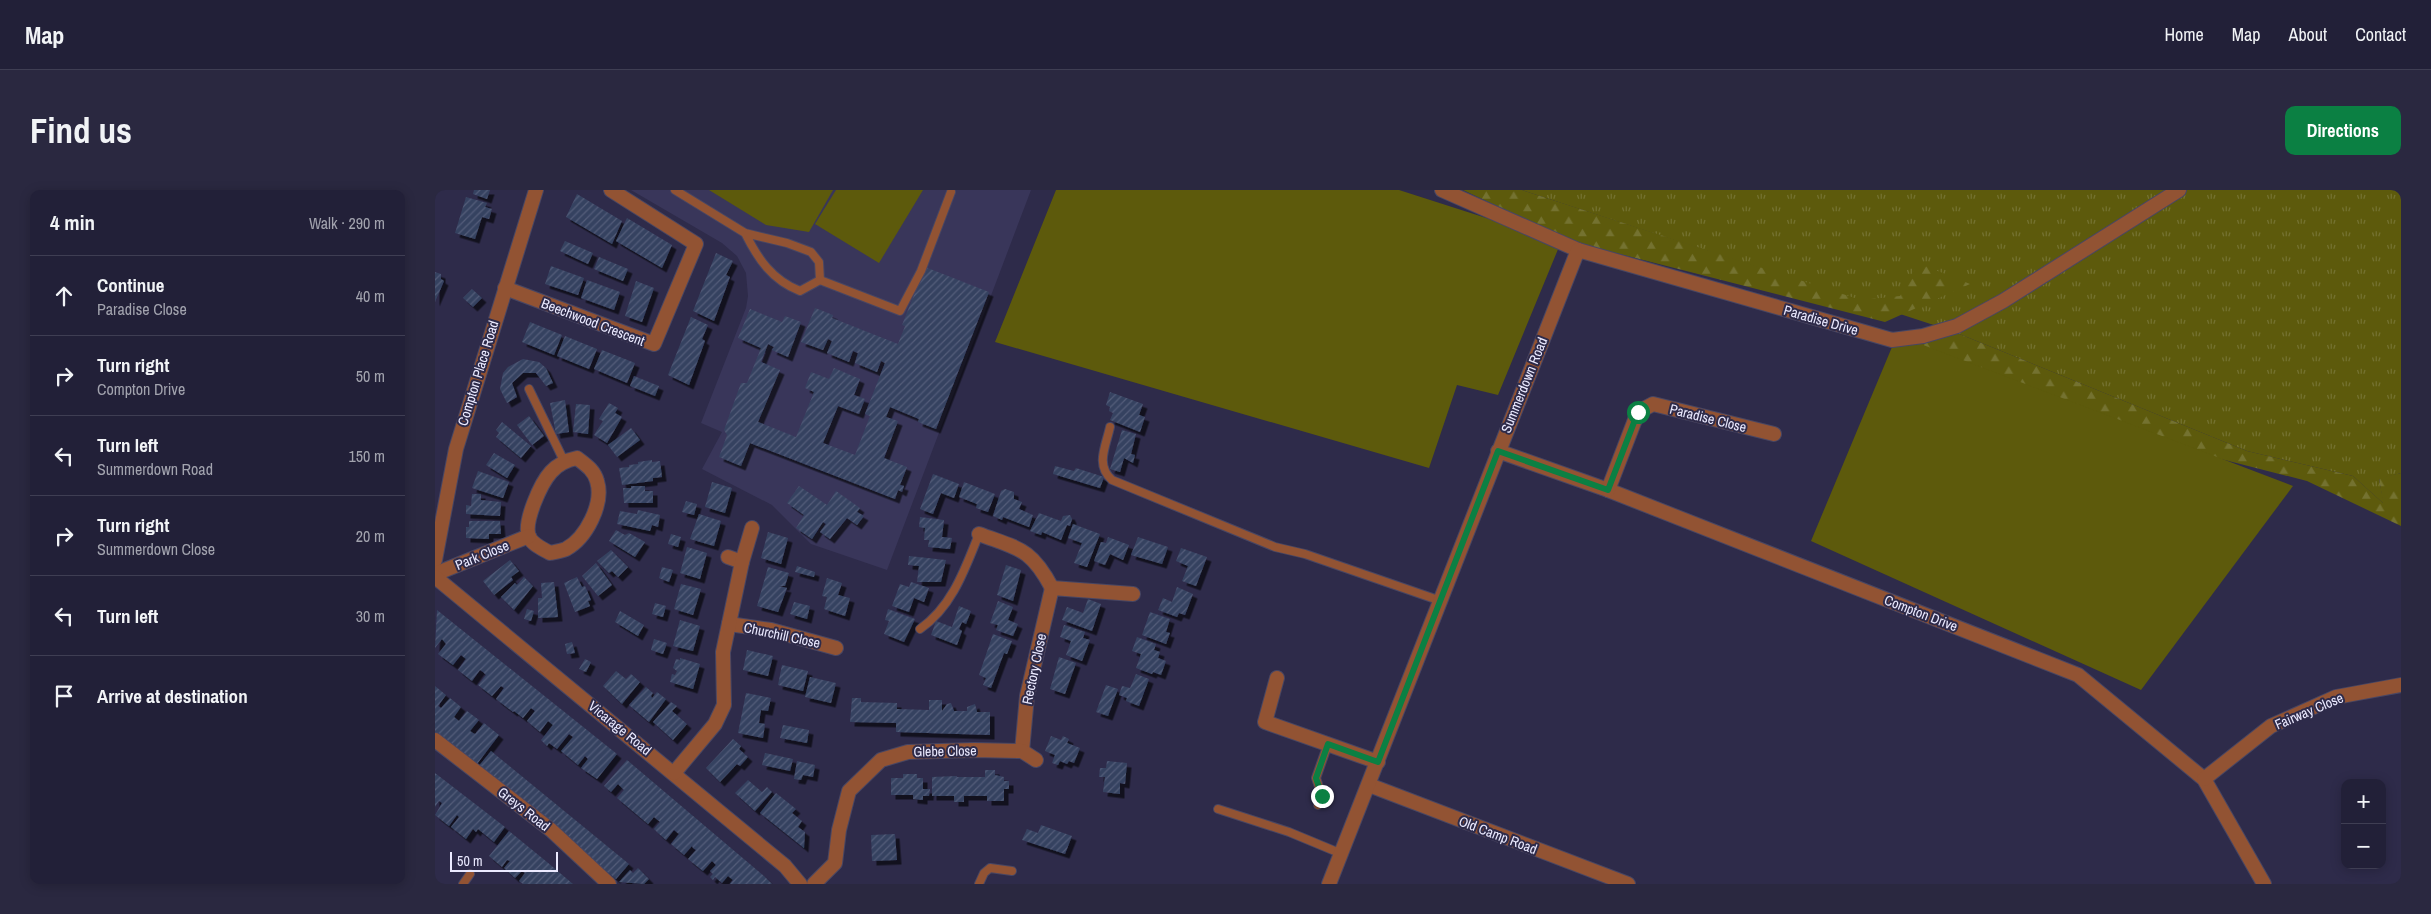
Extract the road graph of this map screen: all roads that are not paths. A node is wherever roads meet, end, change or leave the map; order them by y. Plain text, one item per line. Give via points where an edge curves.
1 (536, 190) edge
2 (611, 190) edge
3 (675, 190) edge
4 (1442, 190) edge
5 (2179, 190) edge
6 (951, 192) dead end
7 (745, 234) junction
8 (1578, 250) junction
9 (820, 280) junction
10 (505, 288) junction
11 (529, 389) dead end
12 (1111, 427) dead end
13 (1774, 434) dead end
14 (1498, 451) junction
15 (564, 461) junction
16 (1608, 490) junction
17 (752, 528) dead end
18 (979, 534) joint
19 (529, 536) junction
20 (728, 557) dead end
21 (435, 560) edge
22 (742, 562) junction
23 (435, 575) edge
24 (1052, 588) junction
25 (1133, 594) dead end
26 (1441, 601) junction
27 (729, 624) junction
28 (920, 629) dead end
29 (836, 648) dead end
30 (1277, 678) dead end
31 (2401, 685) edge
32 (435, 740) edge
33 (1328, 744) junction
34 (1022, 751) junction
35 (1036, 760) dead end
36 (1378, 762) junction
37 (674, 773) junction
38 (2204, 779) junction
39 (1369, 785) junction
40 (1318, 805) dead end
41 (1218, 808) dead end
42 (1341, 854) junction
43 (1012, 871) dead end
44 (470, 874) dead end
45 (463, 884) edge
46 (609, 884) edge
47 (800, 884) edge
48 (814, 884) edge
49 (979, 884) edge
50 (1329, 884) edge
51 (1628, 884) edge
52 (2264, 884) edge

1 - 10 street, Compton Place Road
2 - 10 street, Beechwood Crescent via 696,244 654,344
3 - 7 lane
4 - 8 street, Paradise Drive
5 - 8 street, Paradise Drive via 2003,301 1957,326 1923,336 1892,340
6 - 9 lane via 921,270 900,311
7 - 9 lane via 811,252 819,262
7 - 9 lane via 757,256 781,282 800,290
8 - 14 street, Summerdown Road
10 - 21 street, Compton Place Road via 455,449
11 - 15 lane
12 - 26 lane via 1102,462 1103,471 1112,480 1275,547 1305,554
13 - 16 street, Paradise Close via 1653,404 1638,412
14 - 16 street, Compton Drive
14 - 26 street, Summerdown Road
15 - 19 street via 550,473 535,500 529,520
15 - 19 street via 577,458 591,468 598,482 594,515 581,536 565,549 550,553
16 - 38 street, Compton Drive via 2078,675
17 - 22 street, Churchill Close
18 - 24 street via 1023,550 1041,567
18 - 28 lane via 953,592 931,622
19 - 23 street, Park Close
20 - 22 street
22 - 27 street, Churchill Close
23 - 37 street, Vicarage Road
24 - 25 street
24 - 34 street, Rectory Close via 1027,696
26 - 36 street, Summerdown Road
27 - 29 street, Churchill Close via 771,630
27 - 37 street, Churchill Close via 723,652 724,705 715,724
30 - 33 street via 1265,722
31 - 38 street, Fairway Close via 2336,697 2271,726
32 - 46 street, Greys Road via 551,830
33 - 36 street
33 - 40 lane via 1316,778 1322,796
34 - 35 street
34 - 48 street, Glebe Close via 908,752 881,760 849,791 835,863
36 - 39 street, Summerdown Road
37 - 47 street, Vicarage Road via 785,866
38 - 52 street, Compton Drive
39 - 42 street, Summerdown Road
39 - 51 street, Old Camp Road
41 - 42 lane
42 - 50 street, Summerdown Road
43 - 49 lane via 990,868
44 - 45 lane

